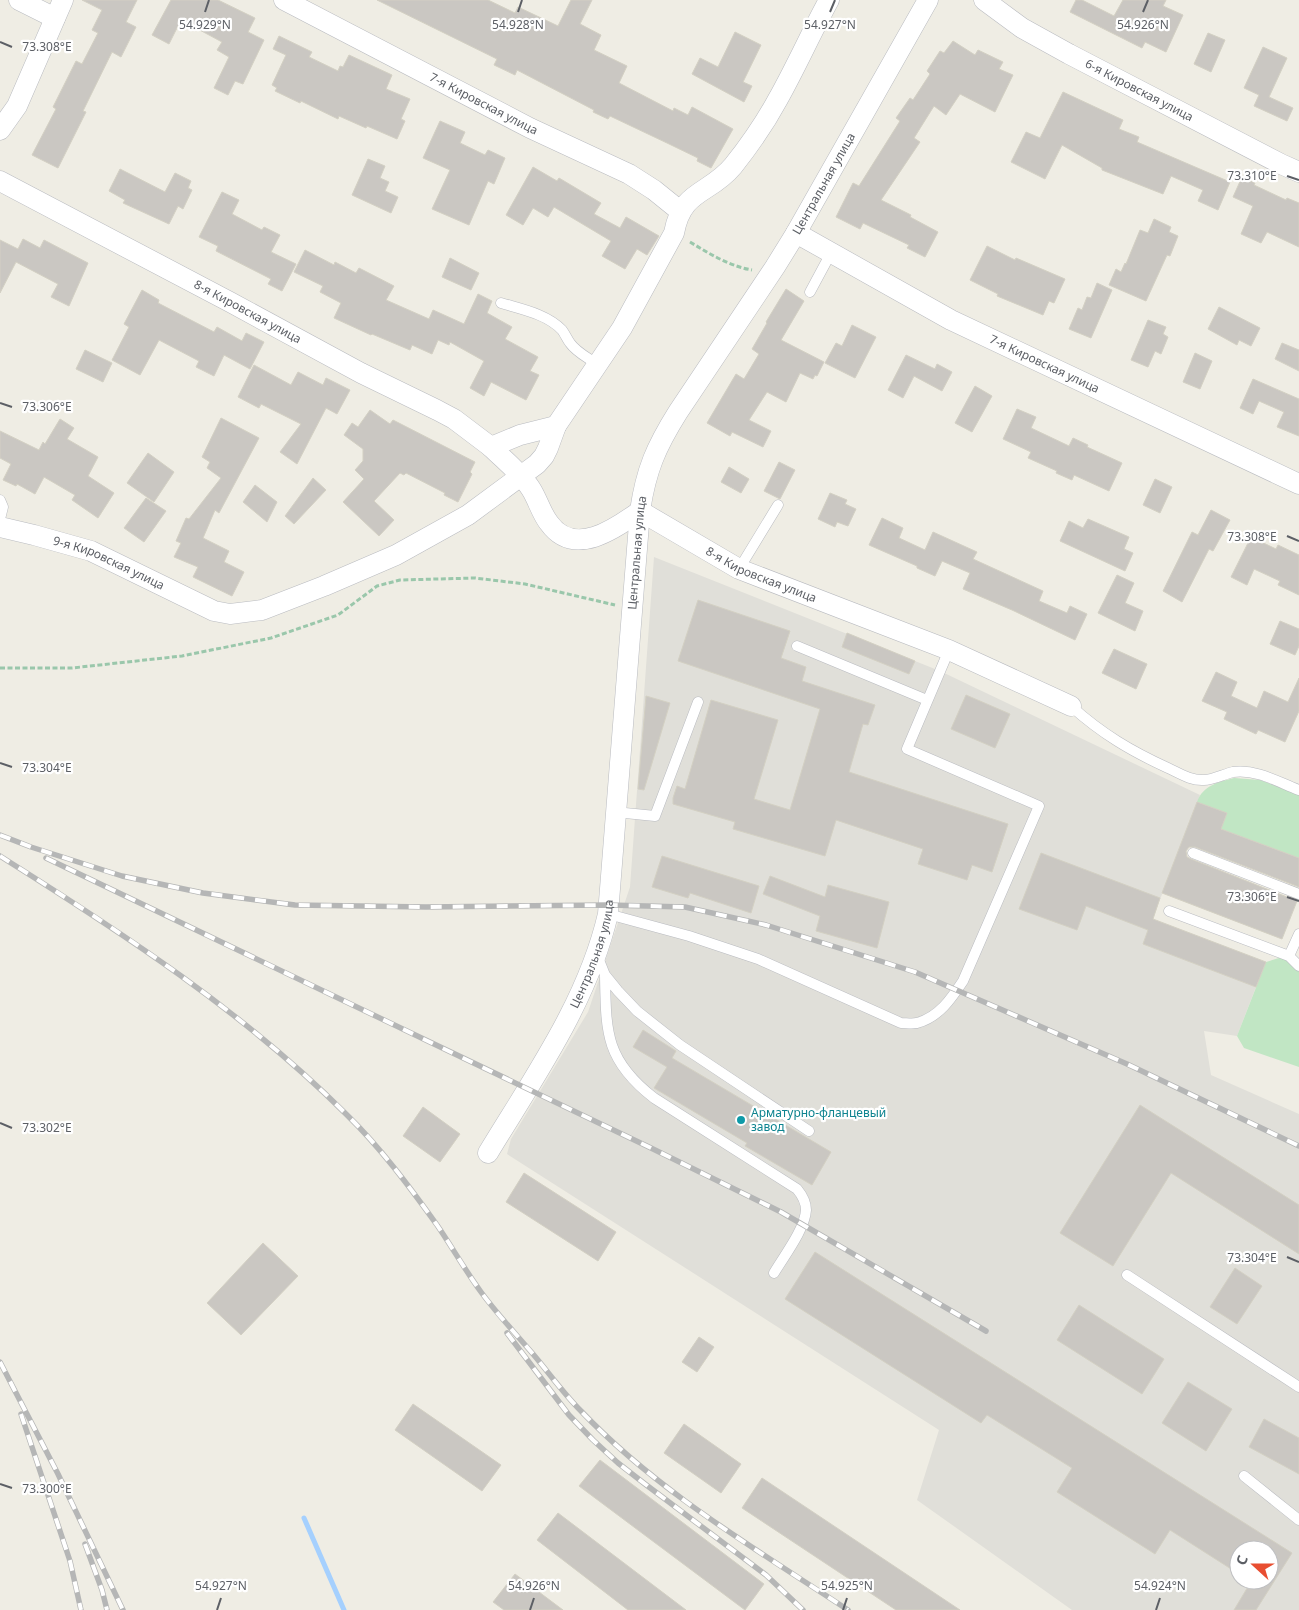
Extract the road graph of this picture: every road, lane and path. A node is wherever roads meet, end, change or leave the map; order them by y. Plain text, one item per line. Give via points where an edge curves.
1 (19, 0) edge
2 (284, 0) edge
3 (829, 0) edge
4 (928, 0) edge
5 (984, 0) edge
6 (59, 9) edge
7 (0, 130) edge
8 (1299, 172) edge
9 (0, 181) edge
10 (680, 211) junction
11 (674, 233) junction
12 (796, 233) junction
13 (831, 253) junction
14 (775, 267) junction
15 (810, 292) dead end
16 (501, 304) dead end
17 (598, 364) junction
18 (556, 426) junction
19 (491, 447) junction
20 (520, 476) junction
21 (1299, 484) edge
22 (0, 500) edge
23 (778, 505) dead end
24 (640, 511) junction
25 (0, 519) edge
26 (0, 527) edge
27 (739, 569) junction
28 (632, 608) junction
29 (797, 646) dead end
30 (949, 650) junction
31 (0, 668) edge
32 (928, 700) junction
33 (698, 702) dead end
34 (1071, 706) joint
35 (1299, 790) edge
36 (615, 812) junction
37 (1193, 853) dead end
38 (1299, 894) edge
39 (1169, 911) dead end
40 (608, 914) junction
41 (1299, 934) edge
42 (597, 954) junction
43 (1289, 956) junction
44 (1299, 966) edge
45 (605, 975) junction
46 (809, 1131) dead end
47 (488, 1153) dead end
48 (774, 1273) dead end
49 (1127, 1275) dead end
50 (1299, 1387) edge
51 (1244, 1476) dead end
52 (1299, 1520) edge

1 - 6 street
2 - 10 street, 7-я Кировская улица via 530,128 628,174
3 - 10 street via 778,100 744,152 728,171 688,201
4 - 12 street, Центральная улица
5 - 8 street, 6-я Кировская улица via 1022,28 1069,54
6 - 7 street via 17,106
9 - 19 street, 8-я Кировская улица via 454,419
10 - 11 street
11 - 14 path via 738,268 753,271
11 - 17 street via 622,328
12 - 13 street, 7-я Кировская улица
12 - 14 street, Центральная улица
13 - 15 lane
13 - 21 street, 7-я Кировская улица via 951,320
14 - 24 street, Центральная улица via 664,434 643,488
16 - 17 lane via 546,319 562,330 571,345
17 - 18 street
18 - 19 street via 520,435
18 - 20 street via 544,456
19 - 20 street, 8-я Кировская улица
20 - 24 street, 8-я Кировская улица via 531,489 549,524 559,534 572,539 601,535
20 - 26 street, 9-я Кировская улица via 468,515 396,555 262,610 230,614 214,611 91,551
22 - 25 lane via 3,507
23 - 27 lane
24 - 27 street, 8-я Кировская улица
24 - 28 street, Центральная улица
27 - 30 street, 8-я Кировская улица
28 - 31 path via 525,584 475,578 400,580 377,586 338,615 271,638 182,656 72,668
28 - 36 street, Центральная улица
29 - 32 lane
30 - 32 lane
30 - 34 street, 8-я Кировская улица
32 - 40 lane via 907,749 1039,806 963,981 937,1014 916,1023 901,1023 758,958
33 - 36 lane via 655,816
34 - 35 lane via 1119,743 1190,778 1205,780 1222,774 1253,772
36 - 40 street, Центральная улица
37 - 38 lane
39 - 43 lane
40 - 42 street, Центральная улица
41 - 43 lane
42 - 45 lane
42 - 47 street, Центральная улица via 555,1043
43 - 44 lane
45 - 46 lane via 637,1011 680,1045
45 - 48 lane via 609,1037 627,1073 654,1098 796,1189 804,1198 806,1210 802,1224
49 - 50 lane
51 - 52 lane

